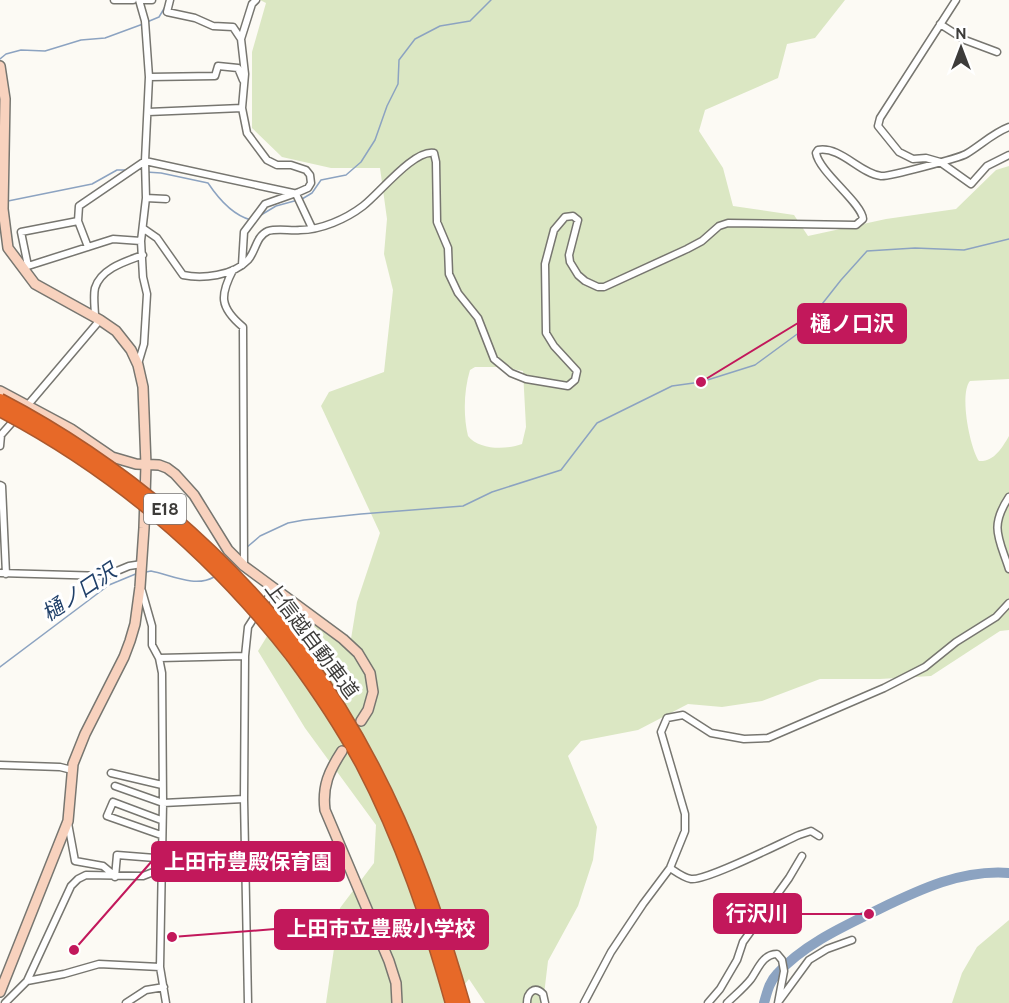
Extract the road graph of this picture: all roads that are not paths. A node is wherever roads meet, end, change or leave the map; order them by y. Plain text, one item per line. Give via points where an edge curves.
1 (114, 0) edge
2 (133, 0) edge
3 (141, 0) edge
4 (152, 0) edge
5 (170, 0) edge
6 (256, 0) edge
7 (956, 0) edge
8 (940, 24) junction
9 (241, 39) junction
10 (997, 52) dead end
11 (0, 66) edge
12 (149, 77) junction
13 (243, 83) junction
14 (242, 108) junction
15 (148, 112) junction
16 (1009, 127) edge
17 (1009, 154) edge
18 (145, 161) junction
19 (940, 162) junction
20 (296, 194) junction
21 (146, 198) junction
22 (166, 199) dead end
23 (78, 221) junction
24 (312, 228) junction
25 (144, 229) junction
26 (141, 241) junction
27 (88, 248) junction
28 (143, 255) junction
29 (242, 265) junction
30 (233, 270) junction
31 (98, 319) junction
32 (138, 365) junction
33 (0, 391) edge
34 (0, 400) edge
35 (28, 405) junction
36 (0, 410) edge
37 (0, 446) edge
38 (146, 465) junction
39 (0, 484) edge
40 (1009, 497) edge
41 (244, 566) junction
42 (1009, 569) edge
43 (141, 570) junction
44 (3, 574) edge
45 (140, 587) junction
46 (275, 588) junction
47 (1009, 603) edge
48 (297, 654) junction
49 (245, 656) junction
50 (159, 658) junction
51 (361, 721) dead end
52 (342, 751) dead end
53 (0, 765) edge
54 (72, 770) junction
55 (111, 773) dead end
56 (162, 785) junction
57 (115, 786) dead end
58 (244, 799) junction
59 (163, 803) junction
60 (161, 820) junction
61 (68, 821) junction
62 (161, 835) junction
63 (819, 836) dead end
64 (161, 854) junction
65 (802, 856) dead end
66 (161, 867) junction
67 (670, 868) junction
68 (247, 871) junction
69 (115, 877) junction
70 (852, 940) dead end
71 (160, 967) junction
72 (27, 981) junction
73 (164, 987) junction
74 (0, 992) edge
75 (778, 1002) edge
76 (5, 1003) edge
77 (126, 1003) edge
78 (166, 1003) edge
79 (248, 1003) edge
80 (397, 1003) edge
81 (452, 1003) edge
82 (463, 1003) edge
83 (527, 1003) edge
84 (545, 1003) edge
85 (584, 1003) edge
86 (708, 1003) edge
87 (727, 1003) edge

1 - 2 street
3 - 4 street
3 - 12 street
5 - 9 street via 167,12 213,26 233,27
6 - 9 street
7 - 8 street
8 - 10 street via 965,40
8 - 19 street via 878,126 899,152 913,159
9 - 13 street
11 - 31 main road via 5,99 3,202 8,248 34,284
12 - 13 street via 215,76 218,66 222,66 238,68
12 - 15 street
13 - 14 street
14 - 15 street
14 - 20 street via 247,133 267,160 302,168 310,175 308,188
15 - 18 street
16 - 19 street via 960,157
17 - 19 street via 987,166 971,184
18 - 20 street
18 - 21 street
18 - 23 street via 79,206
19 - 24 street via 886,177 832,151 818,150 818,159 862,212 856,225 728,223 687,249 604,287 585,281 572,269 569,255 578,220 565,217 554,230 545,264 546,333 578,374 568,386 511,374 494,359 478,318 449,274 448,248 437,222 434,153 425,153 340,221
20 - 24 street
20 - 29 street via 265,204 249,224 244,232
21 - 22 street
21 - 25 street
23 - 27 street
23 - 27 street via 21,232 28,266
24 - 29 street via 265,232
25 - 26 street
25 - 30 street via 157,238 183,275 201,277
26 - 27 street via 113,239
26 - 28 street
28 - 31 street via 111,268 100,279 95,287
28 - 32 street via 147,294 143,355
29 - 30 street
30 - 41 street via 222,300 243,327
31 - 32 main road via 124,340
31 - 35 street
32 - 38 main road via 143,387
33 - 35 main road
34 - 48 highway, 上信越自動車道 / E18, bridge via 83,448 168,511 240,579
35 - 37 street via 1,435
35 - 38 main road via 112,457
36 - 48 highway, 上信越自動車道 / E18, bridge via 78,456 161,517 233,585
38 - 41 main road via 159,465 175,474 194,495 228,550
38 - 43 main road
39 - 44 street via 5,515
40 - 42 street via 997,522
41 - 46 main road
43 - 44 street via 129,566 105,576
43 - 45 main road
45 - 50 street via 152,626 152,645
45 - 54 main road via 135,624 124,657 84,734
46 - 49 street via 248,627
46 - 51 main road via 343,639 366,663 373,692
47 - 67 street via 996,617 925,667 768,738 744,740 711,733 683,715 667,718 661,732 686,823
48 - 81 highway, 上信越自動車道 / E18 via 345,734 389,821 413,880
48 - 82 highway, 上信越自動車道 / E18 via 353,729 398,816 434,909
49 - 50 street
49 - 58 street
50 - 56 street
52 - 80 main road via 326,780 325,810 389,961
53 - 54 street
54 - 61 main road
55 - 56 street
56 - 59 street
57 - 59 street
58 - 59 street
58 - 68 street
59 - 60 street
60 - 62 street
60 - 62 street via 113,802 107,816
61 - 69 street via 75,861 103,866
61 - 74 main road
62 - 64 street
63 - 67 street via 811,831 799,835 695,879
64 - 66 street
64 - 69 street via 155,858 117,855
65 - 86 street via 743,942 737,960
66 - 68 street via 203,874
66 - 69 street via 143,876
66 - 71 street
67 - 85 street via 611,952
68 - 79 street
69 - 72 street via 86,875 71,886
70 - 75 street via 809,960
71 - 72 street via 99,964
71 - 73 street
72 - 76 street
73 - 77 street via 146,990
73 - 78 street
75 - 87 street via 784,971 777,954 772,954
83 - 84 street via 532,990 543,993

